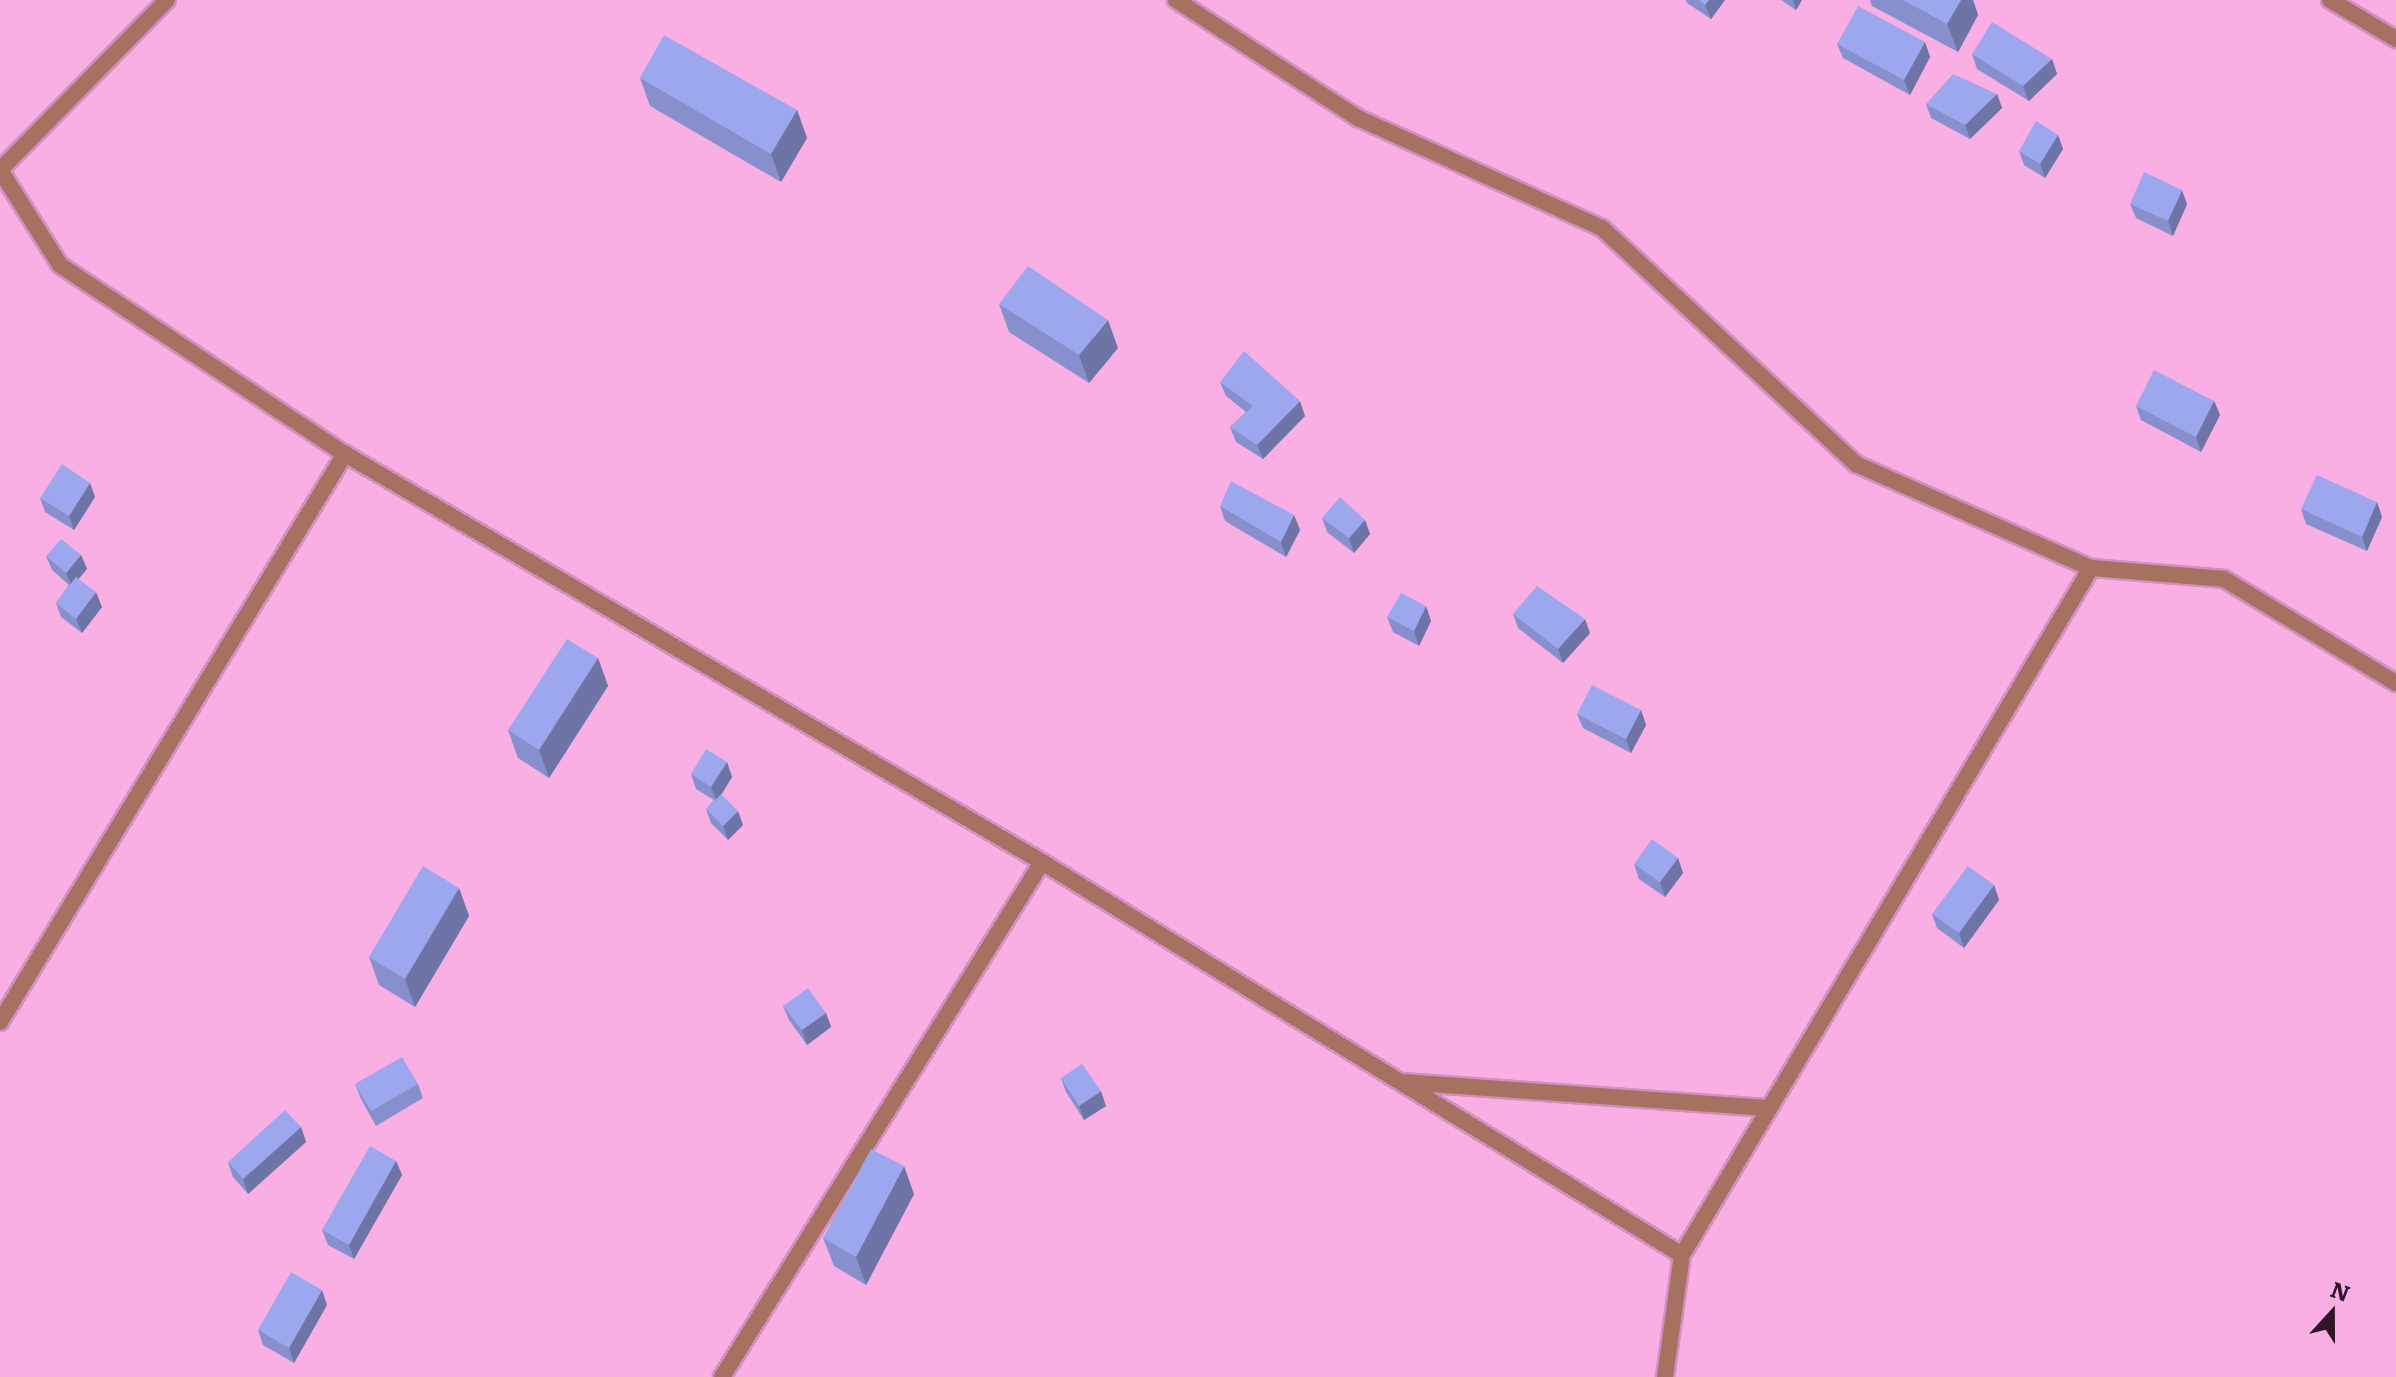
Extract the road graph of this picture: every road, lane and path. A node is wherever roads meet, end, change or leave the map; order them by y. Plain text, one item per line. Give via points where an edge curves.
1 (167, 0) edge
2 (1176, 0) edge
3 (2330, 0) edge
4 (2396, 39) edge
5 (0, 170) edge
6 (345, 454) junction
7 (2091, 568) junction
8 (2396, 683) edge
9 (1042, 862) junction
10 (0, 1022) edge
11 (1399, 1081) junction
12 (1769, 1108) junction
13 (1682, 1255) junction
14 (722, 1377) edge
15 (1665, 1377) edge

1 - 5 street
2 - 7 street via 1358,118 1602,228 1856,464
3 - 4 street
5 - 6 street via 60,265
6 - 9 street
6 - 10 street
7 - 8 street via 2224,579
7 - 12 street
9 - 11 street
9 - 14 street
11 - 12 street
11 - 13 street
12 - 13 street
13 - 15 street

